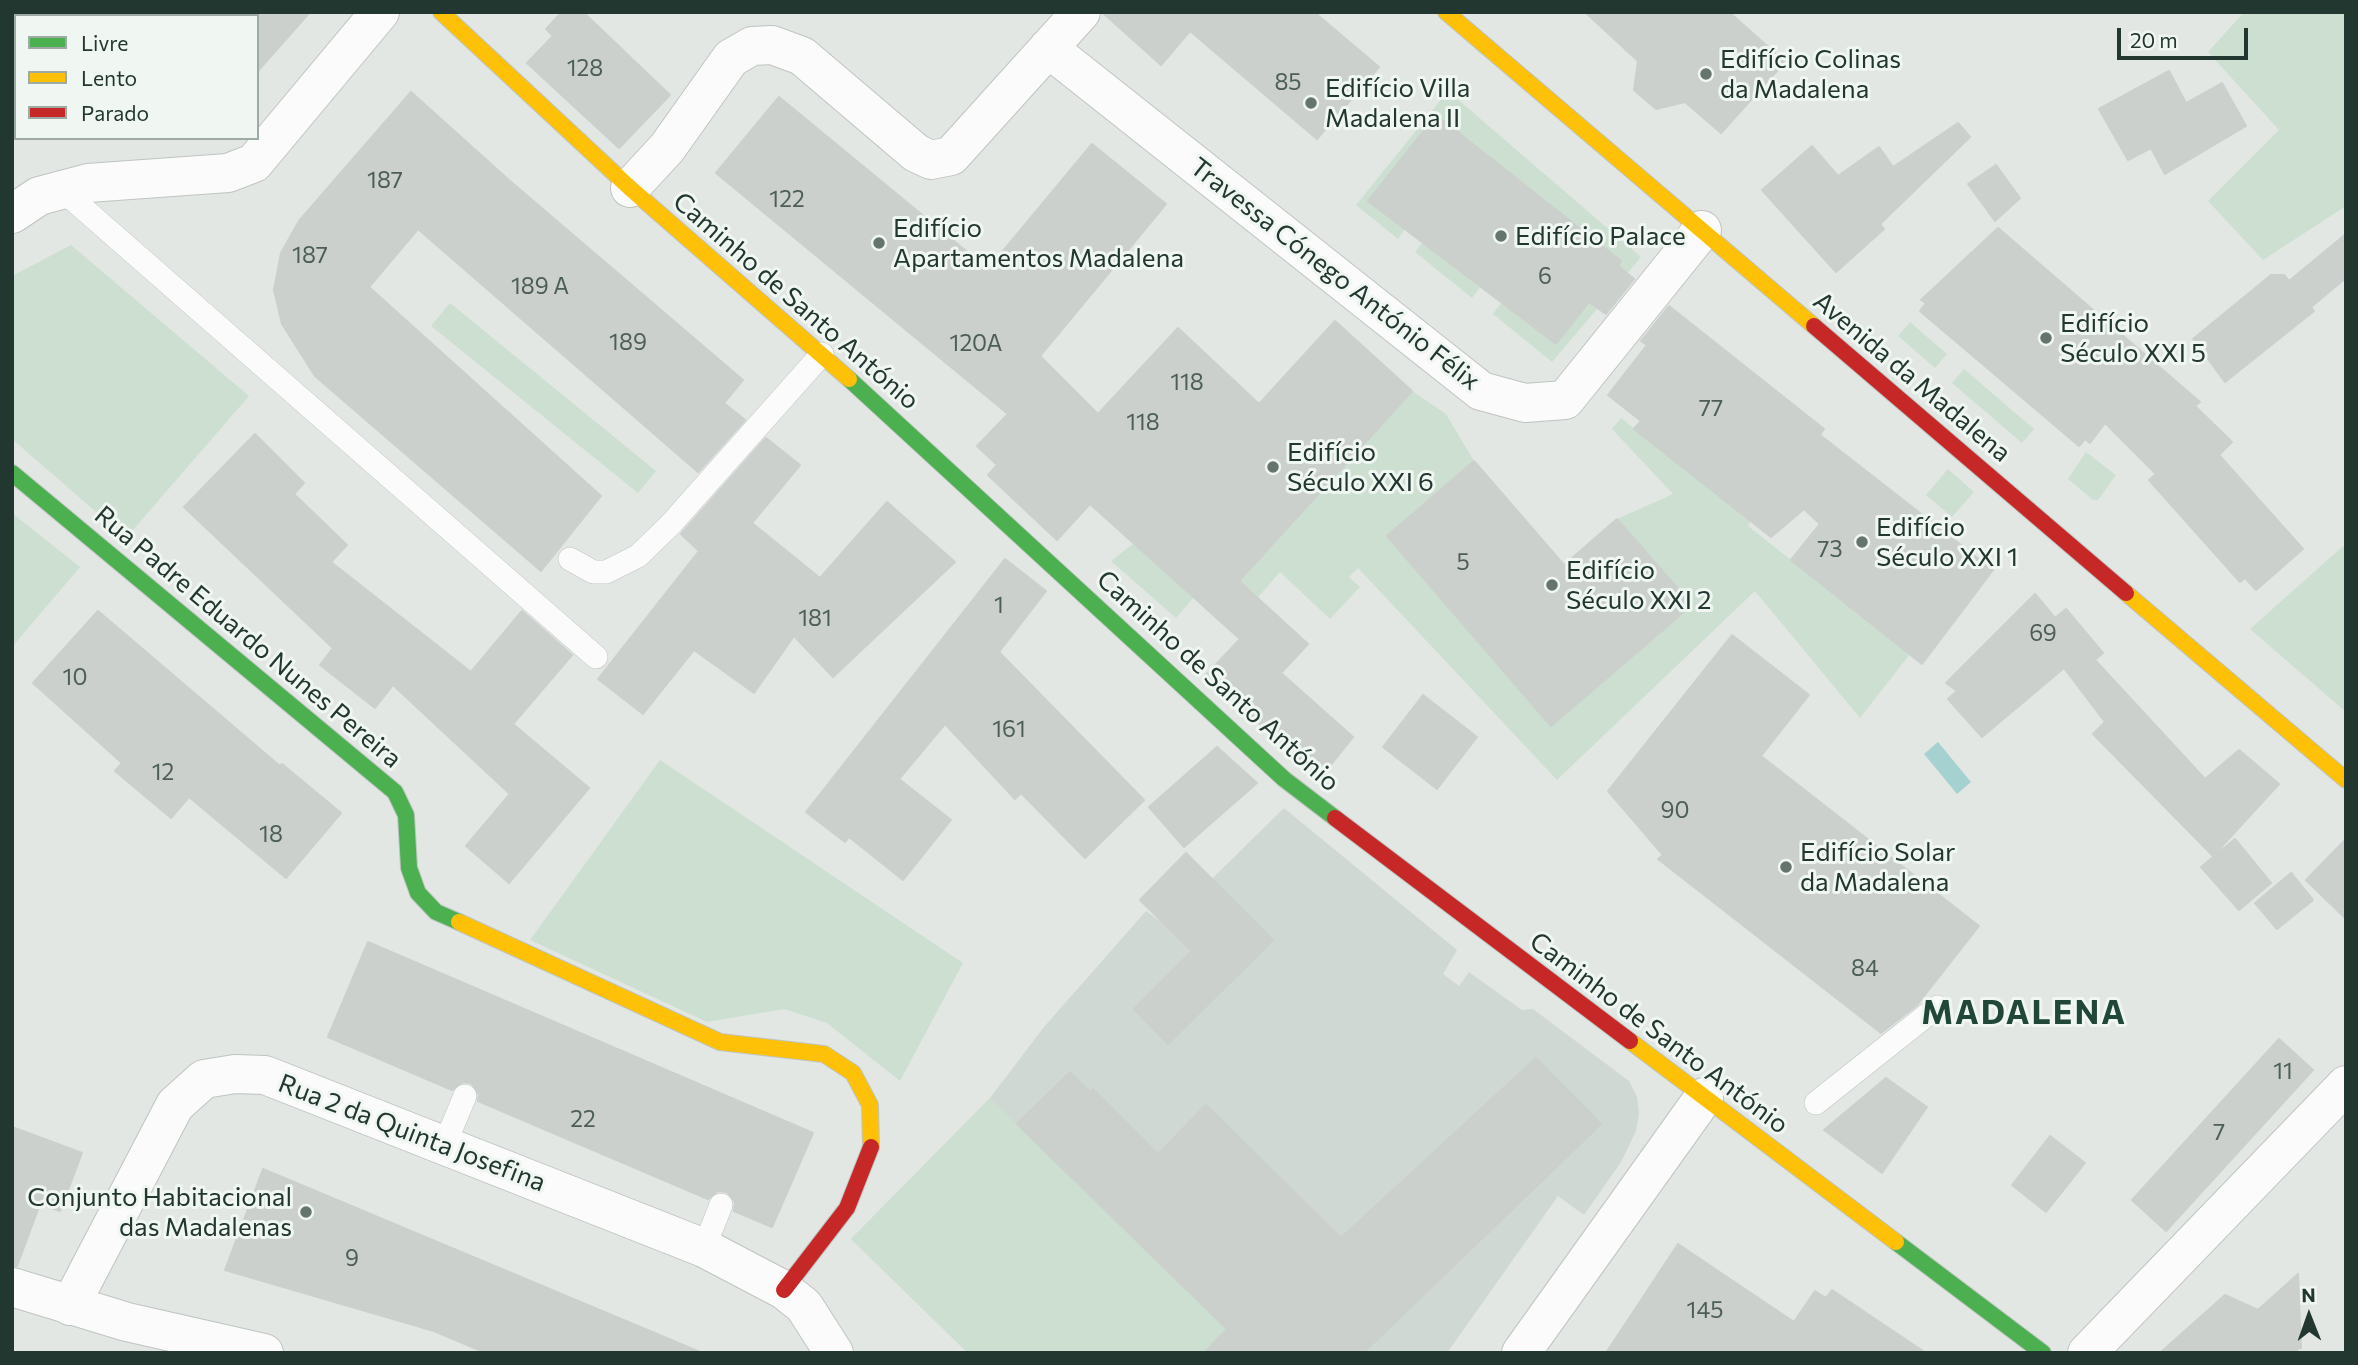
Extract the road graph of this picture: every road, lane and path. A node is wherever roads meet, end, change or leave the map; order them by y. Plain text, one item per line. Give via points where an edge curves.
1 (380, 12) edge
2 (441, 12) edge
3 (1081, 12) edge
4 (1446, 12) edge
5 (1048, 48) junction
6 (631, 188) junction
7 (61, 189) junction
8 (12, 214) edge
9 (1702, 230) junction
10 (822, 354) junction
11 (12, 472) edge
12 (570, 559) dead end
13 (596, 657) dead end
14 (2346, 780) edge
15 (1937, 1007) dead end
16 (2346, 1084) edge
17 (465, 1096) dead end
18 (1704, 1097) junction
19 (1816, 1103) dead end
20 (444, 1146) junction
21 (721, 1205) dead end
22 (704, 1248) junction
23 (12, 1287) edge
24 (784, 1290) junction
25 (70, 1306) junction
26 (264, 1353) edge
27 (834, 1353) edge
28 (1521, 1353) edge
29 (2043, 1353) edge
30 (2087, 1353) edge

1 - 7 street via 254,163 228,173
2 - 6 street, Caminho de Santo António
3 - 5 street
4 - 9 street, Avenida da Madalena
5 - 6 street via 951,156 931,160 916,153 802,56 772,45 752,46 731,58 667,148
5 - 9 street, Travessa Cónego António Félix via 1481,391 1525,402 1564,400
6 - 10 street, Caminho de Santo António
7 - 8 street via 39,196
7 - 13 lane
9 - 14 street, Avenida da Madalena
10 - 12 lane via 638,556 606,572 593,572
10 - 18 street, Caminho de Santo António via 1284,779
11 - 24 street, Rua Padre Eduardo Nunes Pereira via 395,792 406,815 409,867 418,893 436,912 720,1042 824,1054 853,1073 870,1105 871,1148 846,1208
15 - 19 lane
16 - 30 street
17 - 20 lane
18 - 28 street
18 - 29 street, Caminho de Santo António
20 - 22 street, Rua 2 da Quinta Josefina
20 - 25 street, Rua 2 da Quinta Josefina via 265,1075 204,1079 176,1105
21 - 22 lane
22 - 24 street, Rua 2 da Quinta Josefina
23 - 25 street
24 - 27 street, Rua 2 da Quinta Josefina via 804,1306
25 - 26 street

